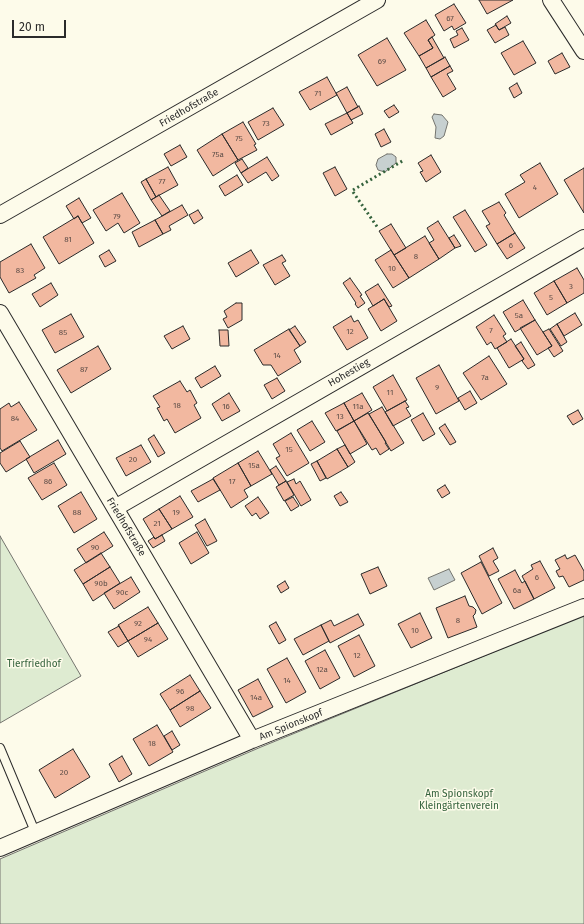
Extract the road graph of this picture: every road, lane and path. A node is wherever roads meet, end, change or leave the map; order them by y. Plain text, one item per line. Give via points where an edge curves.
1 (377, 0) edge
2 (551, 0) edge
3 (584, 51) edge
4 (0, 215) edge
5 (584, 238) edge
6 (0, 313) edge
7 (115, 508) junction
8 (584, 607) edge
9 (252, 740) junction
10 (0, 748) edge
11 (36, 834) junction
12 (0, 848) edge

1 - 4 street, Friedhofstraße
2 - 3 street
5 - 7 street, Hohestieg
6 - 7 street, Friedhofstraße
7 - 9 street, Friedhofstraße
8 - 9 street, Am Spionskopf
9 - 11 street, Am Spionskopf
10 - 11 lane
11 - 12 street, Am Spionskopf

